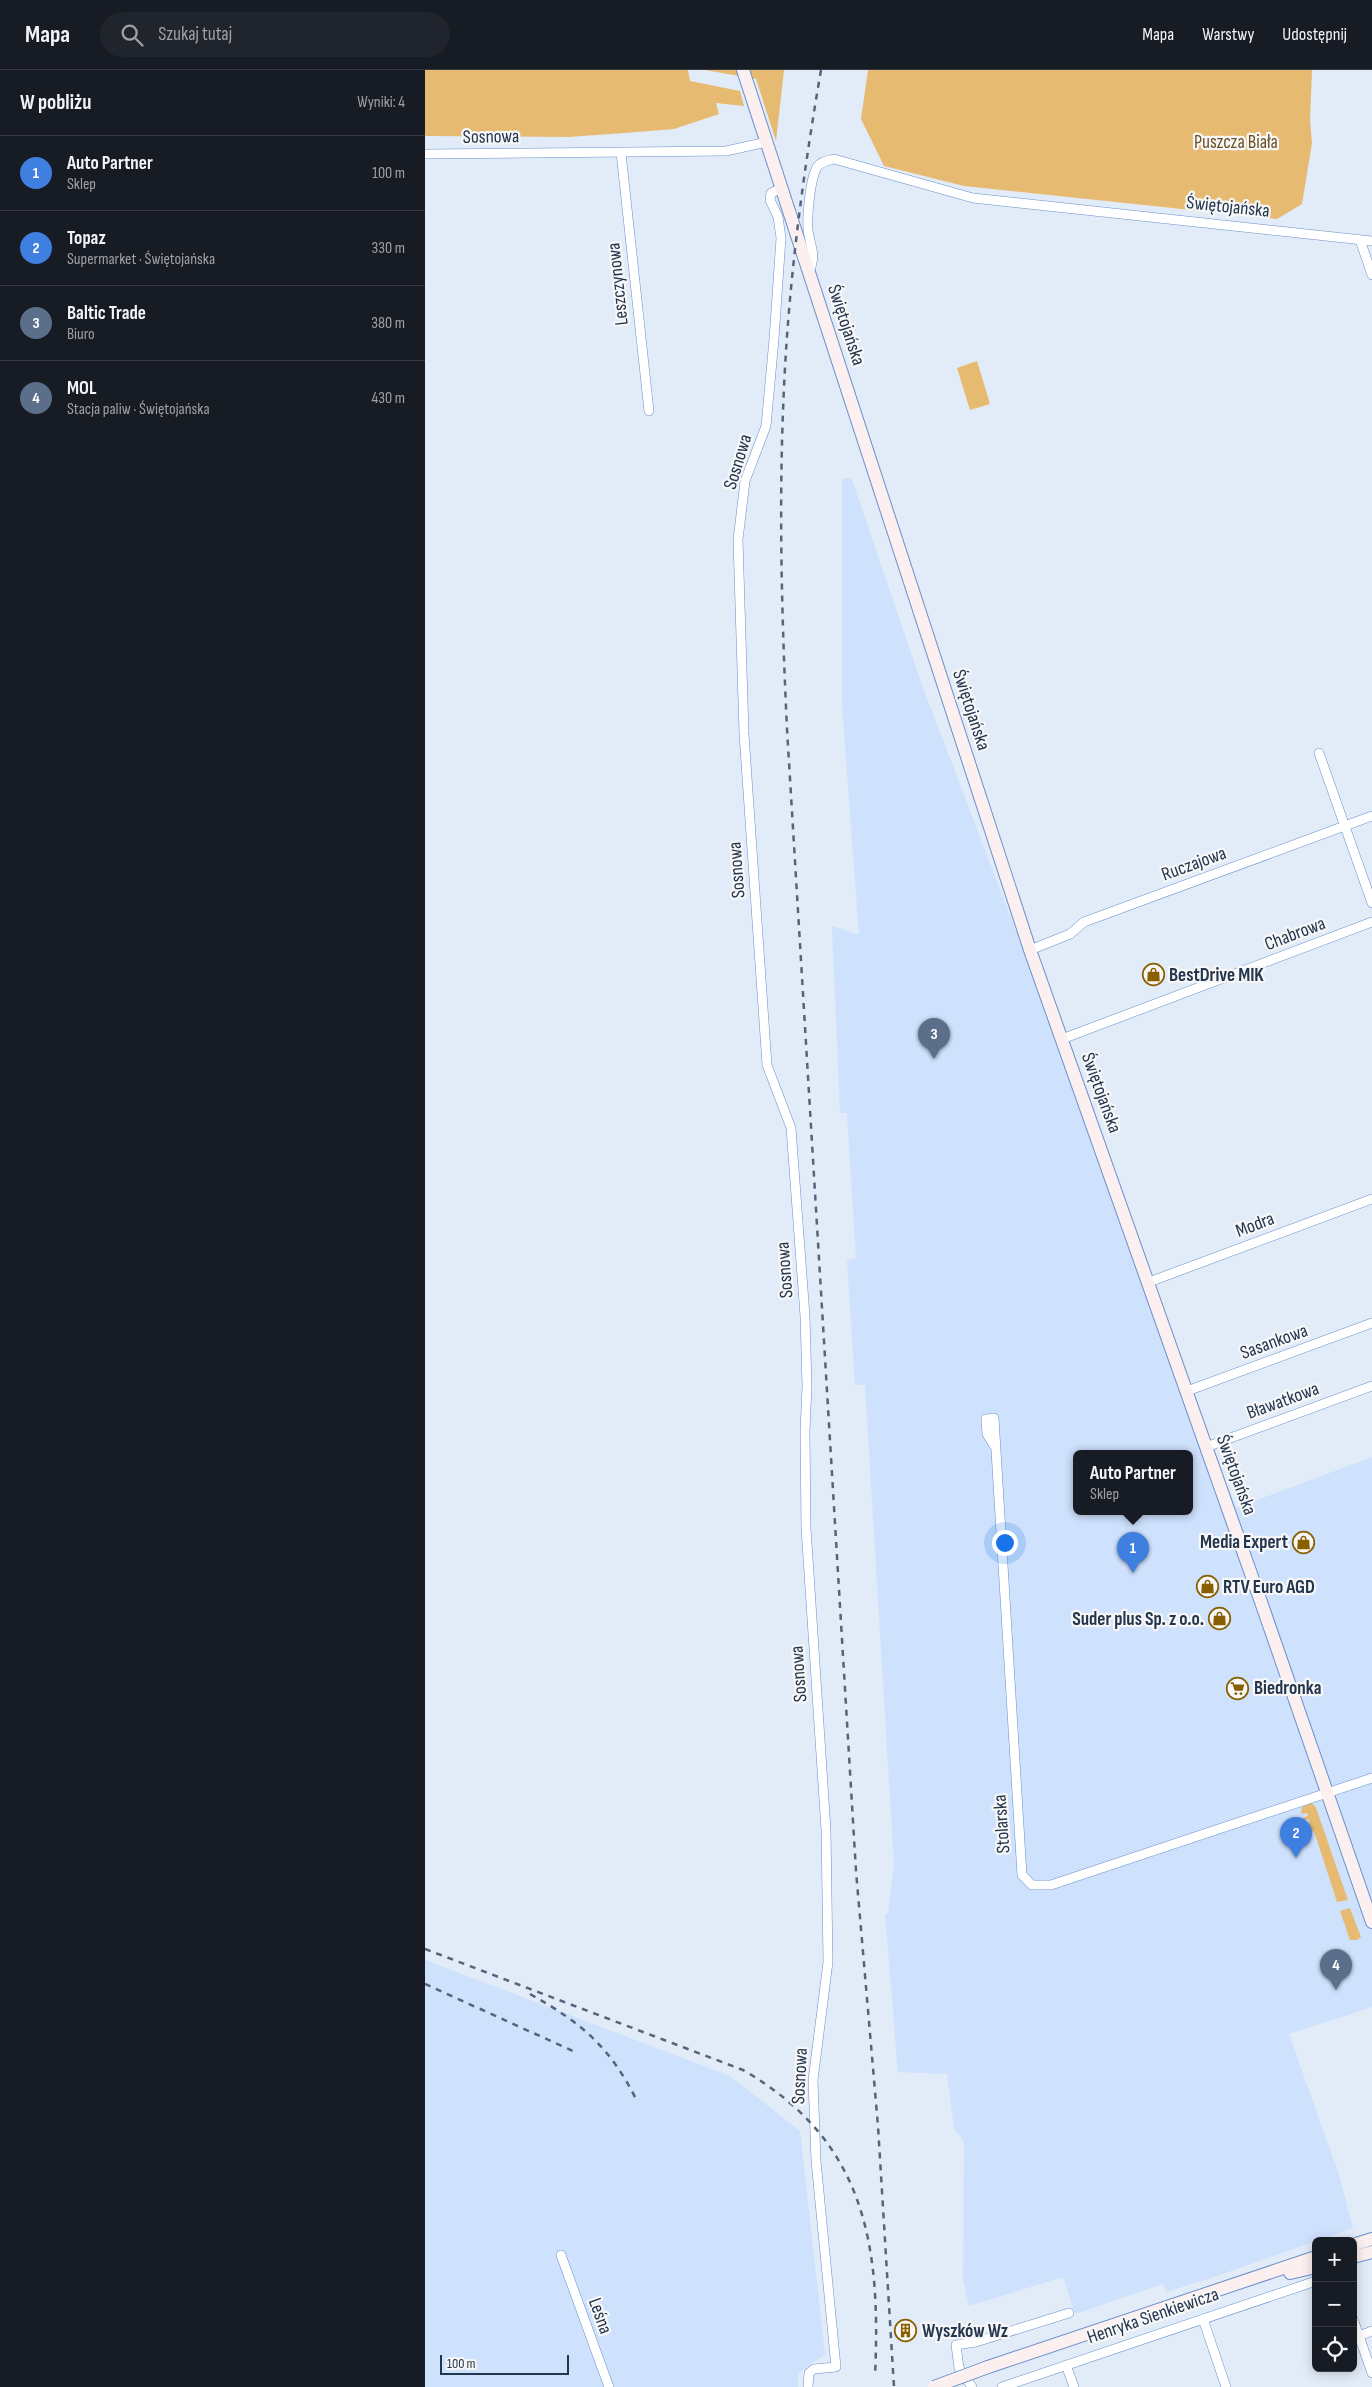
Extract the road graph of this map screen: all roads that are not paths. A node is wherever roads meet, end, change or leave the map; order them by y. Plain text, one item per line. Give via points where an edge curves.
1 (743, 70) edge
2 (767, 142) junction
3 (621, 152) junction
4 (425, 154) edge
5 (782, 188) junction
6 (1360, 240) junction
7 (1372, 242) edge
8 (809, 271) junction
9 (1372, 275) edge
10 (649, 411) dead end
11 (1319, 752) dead end
12 (1372, 816) edge
13 (1345, 826) junction
14 (1372, 903) edge
15 (1372, 922) edge
16 (1030, 950) junction
17 (1062, 1039) junction
18 (1372, 1198) edge
19 (1149, 1282) junction
20 (1372, 1323) edge
21 (1372, 1386) edge
22 (1187, 1392) junction
23 (995, 1447) dead end
24 (1206, 1447) junction
25 (1372, 1778) edge
26 (1327, 1793) junction
27 (1372, 1922) edge
28 (1372, 2238) edge
29 (1357, 2244) edge
30 (1372, 2252) edge
31 (561, 2255) dead end
32 (1357, 2256) edge
33 (1312, 2258) edge
34 (1312, 2268) edge
35 (1313, 2282) edge
36 (1221, 2289) junction
37 (1069, 2313) dead end
38 (1203, 2319) junction
39 (1356, 2327) edge
40 (1372, 2331) edge
41 (1359, 2336) junction
42 (1066, 2365) junction
43 (1372, 2373) edge
44 (609, 2387) edge
45 (808, 2387) edge
46 (934, 2387) edge
47 (972, 2387) edge
48 (1002, 2387) edge
49 (1074, 2387) edge
50 (1226, 2387) edge

1 - 2 street, Świętojańska
2 - 3 street, Sosnowa via 725,151
2 - 5 street, Świętojańska
3 - 4 street, Sosnowa
3 - 10 street, Leszczynowa
5 - 8 street, Świętojańska
5 - 45 street, Sosnowa via 771,193 770,200 778,217 781,238 766,426 745,481 738,540 744,734 767,1065 791,1128 805,1316 806,1528 826,1830 828,1962 813,2086 816,2161 836,2367 814,2369 809,2373
6 - 7 street, Świętojańska
6 - 8 street, Świętojańska via 973,198 834,159 817,167 813,178 808,231 815,256
6 - 9 street
8 - 16 street, Świętojańska
11 - 13 street
12 - 13 street, Ruczajowa
13 - 14 street
13 - 16 street, Ruczajowa via 1084,922 1070,934
15 - 17 street, Chabrowa
16 - 17 street, Świętojańska
17 - 19 street, Świętojańska
18 - 19 street, Modra
19 - 22 street, Świętojańska
20 - 22 street, Sasankowa
21 - 24 street, Bławatkowa
22 - 24 street, Świętojańska
23 - 26 street, Stolarska via 1021,1875 1033,1885 1051,1885
24 - 26 street, Świętojańska
25 - 26 street, Stolarska
26 - 27 street, Świętojańska
28 - 29 street
30 - 32 street
31 - 44 street, Leśna
33 - 36 street, Henryka Sienkiewicza
34 - 36 street, Henryka Sienkiewicza
35 - 38 street, Henryka Sienkiewicza
36 - 46 street, Henryka Sienkiewicza, bridge
37 - 47 street via 976,2342 956,2345 959,2368
38 - 42 street, Henryka Sienkiewicza
38 - 50 street
39 - 41 street
40 - 41 street
41 - 43 street
42 - 48 street, Henryka Sienkiewicza
42 - 49 street

